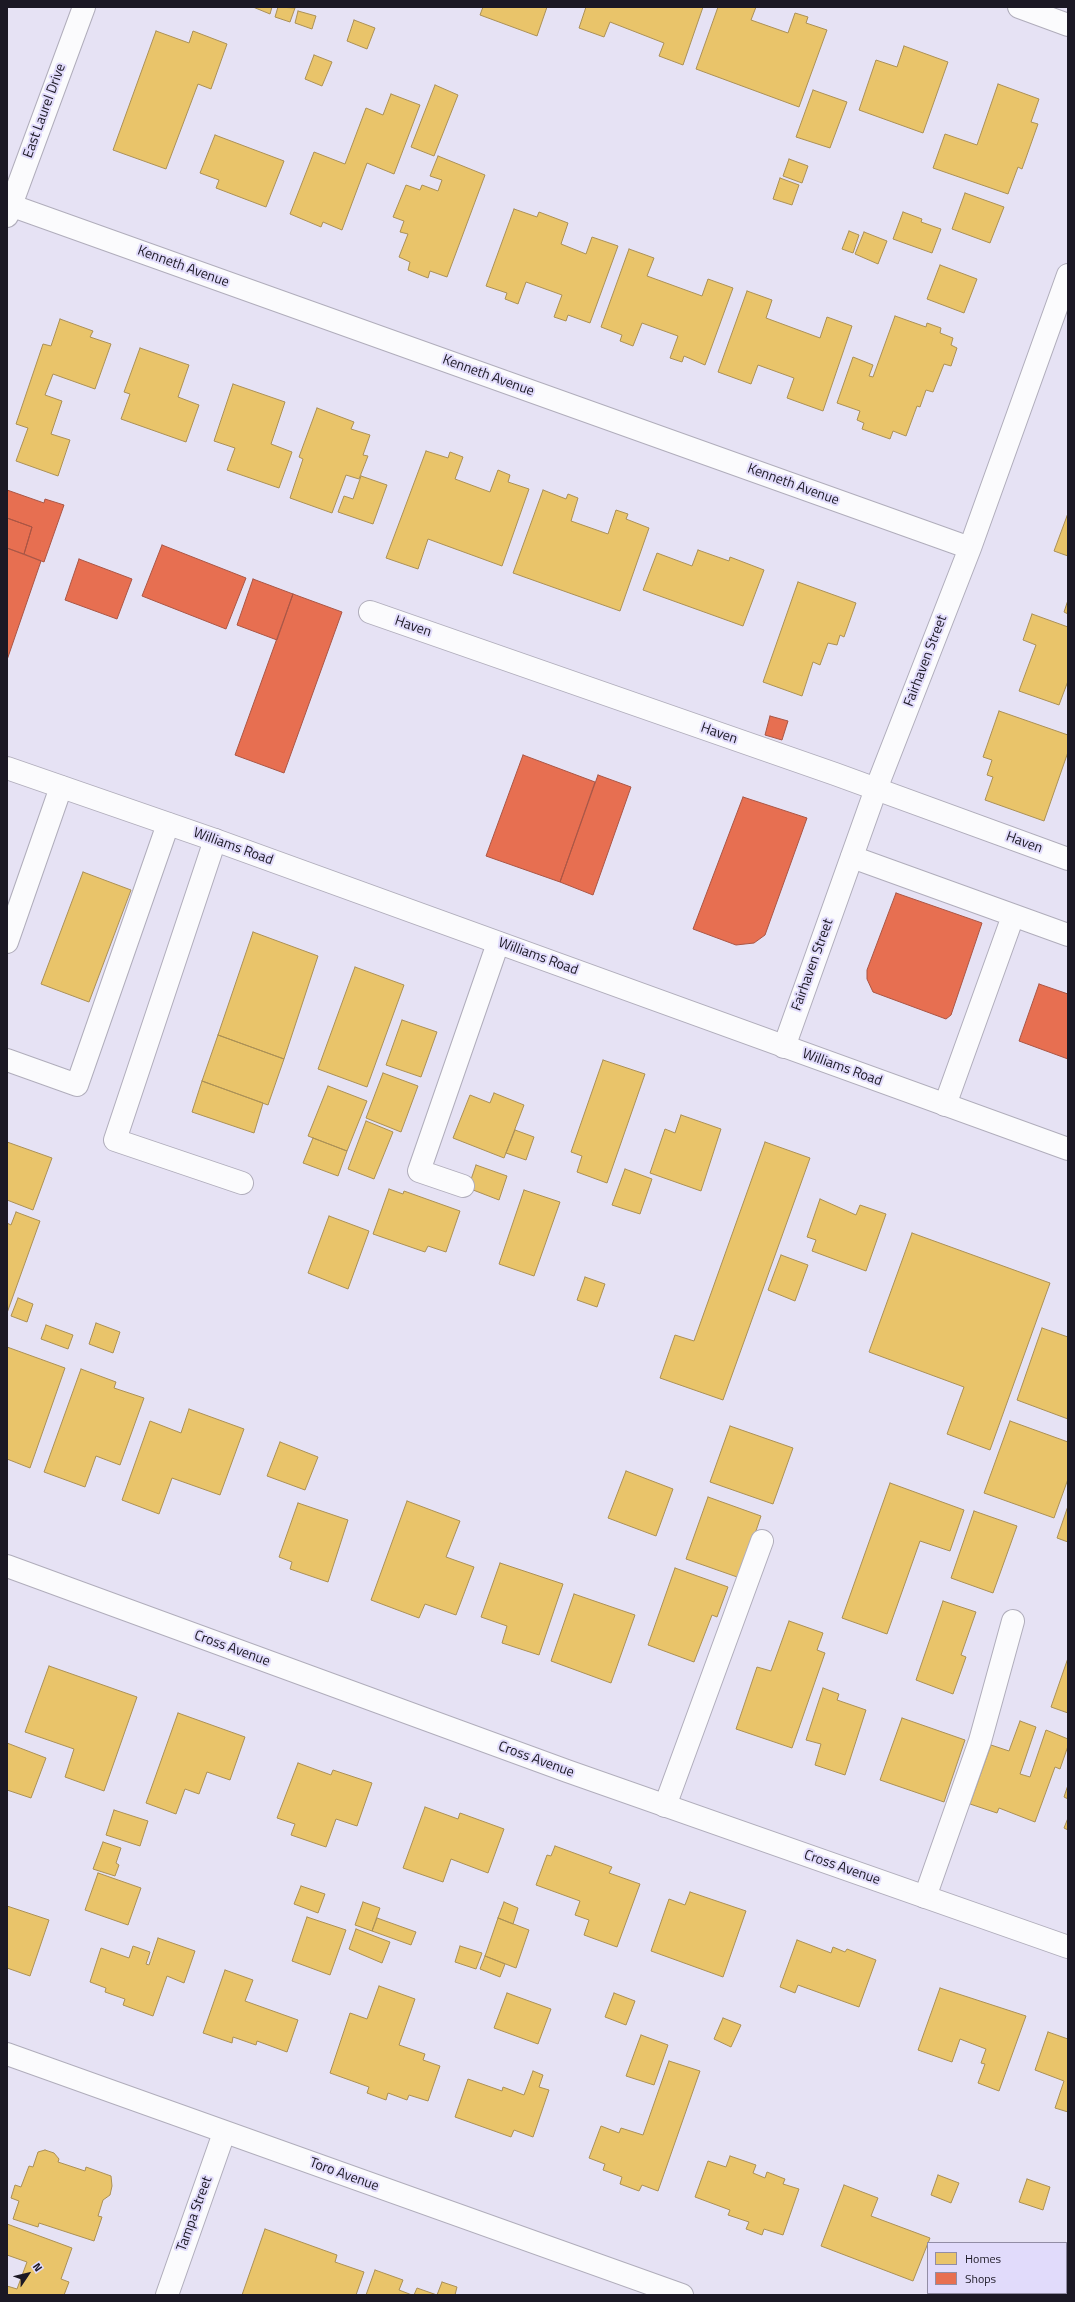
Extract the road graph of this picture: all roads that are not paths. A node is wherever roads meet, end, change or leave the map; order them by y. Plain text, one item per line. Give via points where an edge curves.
1 (84, 7) edge
2 (1019, 7) edge
3 (1068, 25) edge
4 (8, 209) edge
5 (1068, 275) edge
6 (970, 548) junction
7 (370, 612) dead end
8 (7, 768) edge
9 (61, 787) junction
10 (876, 789) junction
11 (168, 824) junction
12 (215, 840) junction
13 (852, 857) junction
14 (1068, 859) edge
15 (1013, 916) junction
16 (1068, 935) edge
17 (7, 942) edge
18 (498, 943) junction
19 (784, 1047) junction
20 (7, 1060) edge
21 (945, 1105) junction
22 (1068, 1149) edge
23 (242, 1183) dead end
24 (463, 1186) dead end
25 (762, 1541) dead end
26 (7, 1566) edge
27 (1013, 1621) dead end
28 (665, 1806) junction
29 (925, 1897) junction
30 (1068, 1947) edge
31 (7, 2054) edge
32 (224, 2133) junction
33 (167, 2295) edge
34 (682, 2295) edge

1 - 4 street, East Laurel Drive
2 - 3 street
4 - 6 street, Kenneth Avenue
5 - 6 street, Fairhaven Street
6 - 10 street, Fairhaven Street
7 - 10 street, Haven
8 - 9 street, Williams Road
9 - 11 street, Williams Road
9 - 17 street
10 - 13 street, Fairhaven Street
10 - 14 street, Haven
11 - 12 street, Williams Road
11 - 20 street via 77,1085
12 - 18 street, Williams Road
12 - 23 street via 115,1140
13 - 15 street
13 - 19 street, Fairhaven Street
15 - 16 street
15 - 21 street
18 - 19 street, Williams Road
18 - 24 street via 419,1171
19 - 21 street, Williams Road
21 - 22 street, Williams Road
25 - 28 street
26 - 28 street, Cross Avenue
27 - 29 street via 980,1741
28 - 29 street, Cross Avenue
29 - 30 street, Cross Avenue
31 - 32 street, Toro Avenue
32 - 33 street, Tampa Street
32 - 34 street, Toro Avenue

